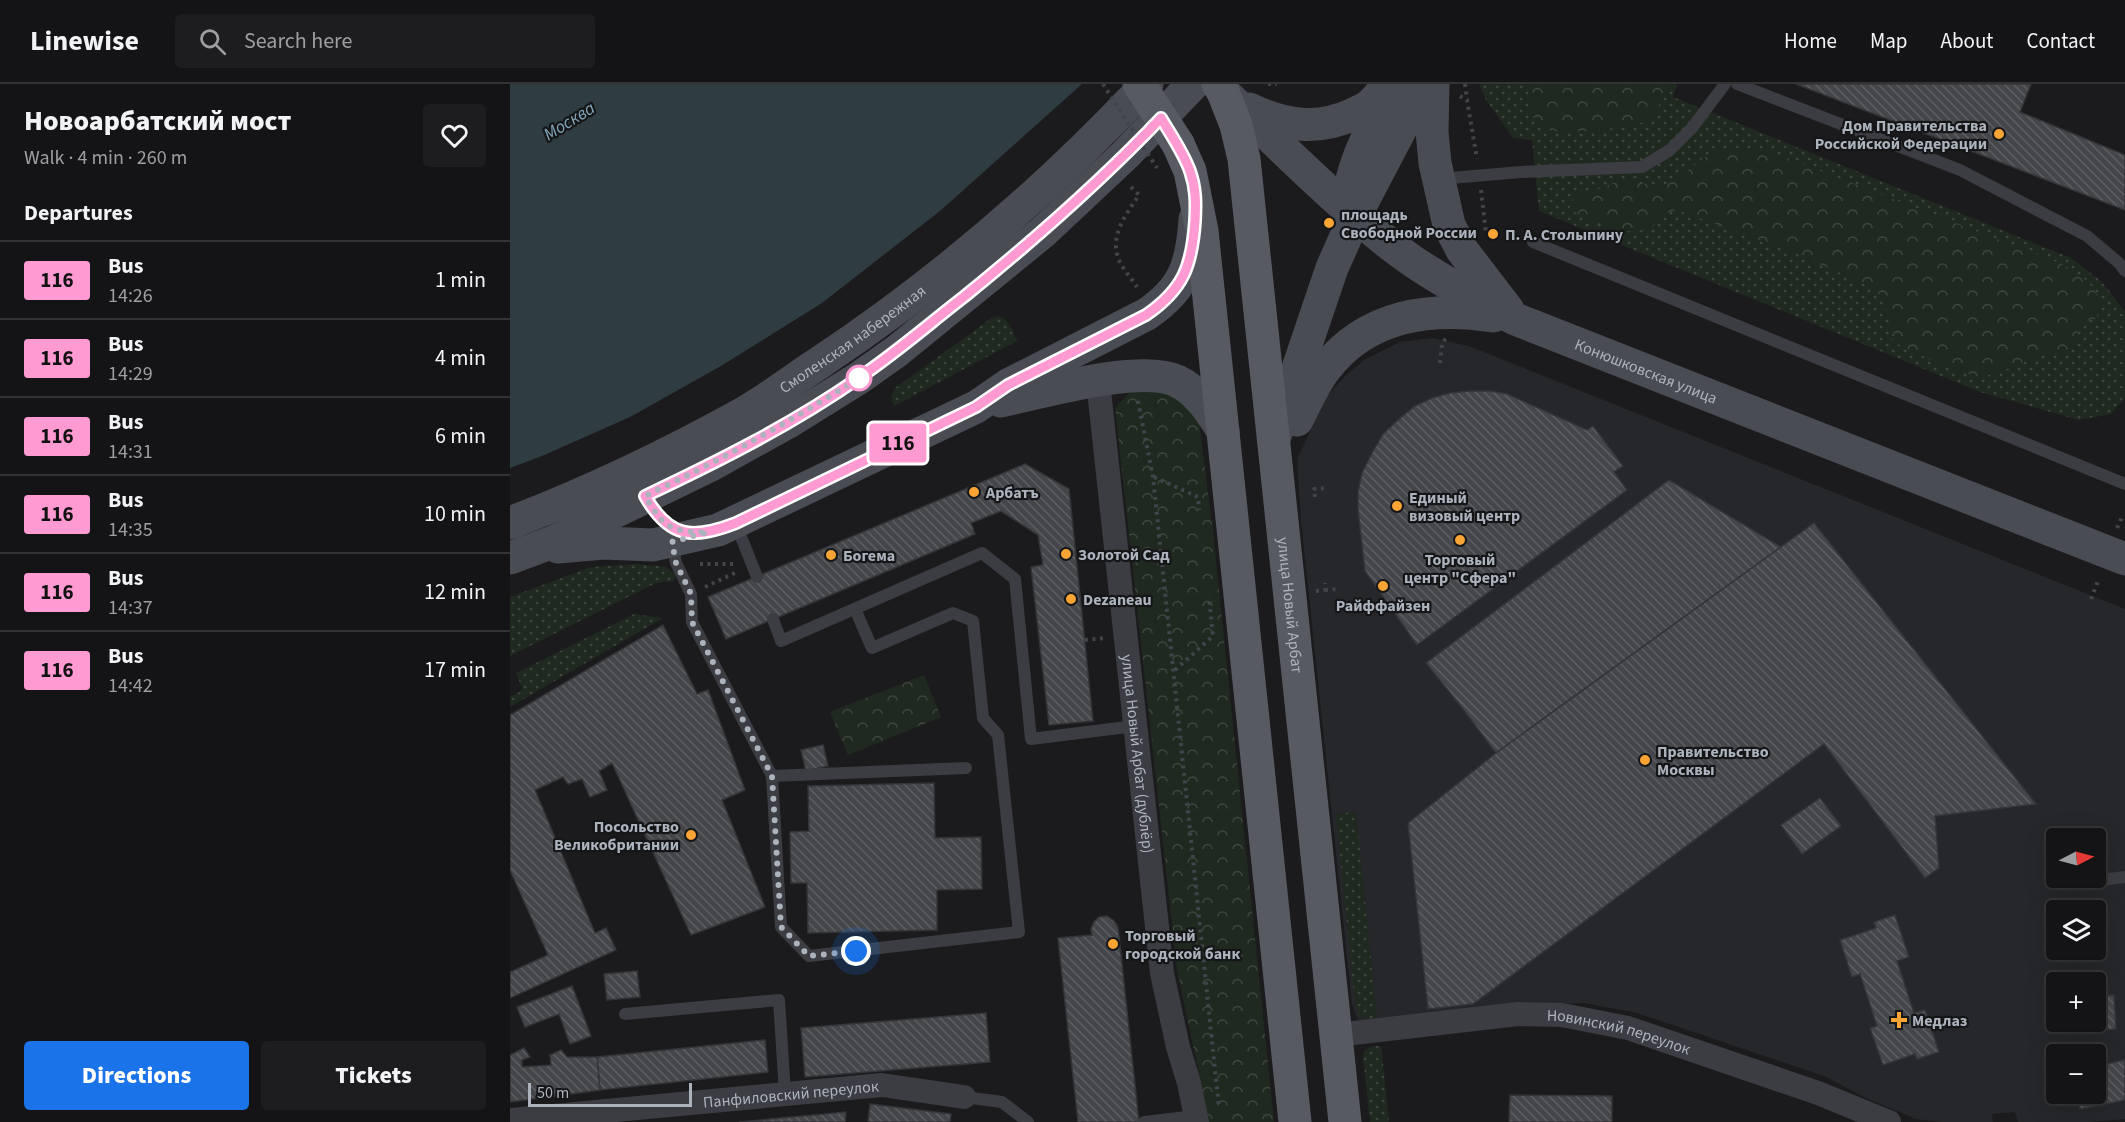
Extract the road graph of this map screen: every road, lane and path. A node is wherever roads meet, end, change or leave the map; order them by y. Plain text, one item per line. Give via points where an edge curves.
1 (1103, 84) edge
2 (1109, 84) edge
3 (1139, 84) edge
4 (1147, 84) edge
5 (1268, 84) edge
6 (1277, 84) edge
7 (1391, 84) edge
8 (1422, 84) edge
9 (1433, 84) edge
10 (1465, 84) edge
11 (1725, 84) edge
12 (1737, 84) edge
13 (1211, 87) edge
14 (1103, 91) dead end
15 (1467, 100) dead end
16 (1167, 156) junction
17 (1438, 179) junction
18 (1131, 187) dead end
19 (1197, 196) junction
20 (1352, 212) junction
21 (1533, 242) dead end
22 (2125, 271) edge
23 (1137, 287) dead end
24 (1515, 319) junction
25 (1098, 381) junction
26 (1137, 394) dead end
27 (976, 407) junction
28 (1223, 431) junction
29 (1274, 439) junction
30 (1153, 477) junction
31 (639, 484) junction
32 (2125, 484) edge
33 (1279, 486) junction
34 (1326, 488) dead end
35 (1315, 497) dead end
36 (1199, 510) dead end
37 (510, 523) edge
38 (722, 528) junction
39 (674, 553) junction
40 (520, 555) edge
41 (2125, 559) edge
42 (752, 564) junction
43 (757, 577) dead end
44 (1325, 583) dead end
45 (1336, 589) dead end
46 (1325, 590) junction
47 (691, 594) junction
48 (1209, 597) dead end
49 (1317, 598) dead end
50 (855, 609) junction
51 (773, 619) dead end
52 (1174, 670) junction
53 (1135, 726) junction
54 (966, 768) dead end
55 (772, 776) junction
56 (2125, 877) edge
57 (2106, 879) edge
58 (625, 1014) dead end
59 (1336, 1035) junction
60 (785, 1094) junction
61 (964, 1097) joint
62 (1220, 1110) dead end
63 (1014, 1111) junction
64 (1196, 1119) edge
65 (510, 1120) edge
66 (1007, 1122) edge
67 (1028, 1122) edge
68 (1144, 1122) edge
69 (1294, 1122) edge
70 (1345, 1122) edge
71 (1889, 1122) edge

1 - 16 path, bridge
2 - 14 path
3 - 16 main road, bridge
4 - 31 main road, Смоленская набережная via 1017,212 876,325
5 - 6 path
7 - 13 main road via 1368,107 1336,123 1312,125 1271,118
7 - 20 main road via 1350,184
8 - 20 main road
9 - 17 main road via 1432,132
10 - 15 path
11 - 17 lane via 1670,150 1642,166
12 - 22 lane via 1960,170 2087,236
13 - 20 main road, Конюшковская улица
13 - 29 main road, улица Новый Арбат via 1236,125 1244,159
13 - 31 main road, Смоленская набережная via 1125,155 1043,232 859,378 709,466
16 - 19 main road via 1190,171
17 - 24 main road via 1449,225 1462,250
18 - 23 path via 1140,195 1121,221 1115,245 1121,263
19 - 27 main road via 1188,269 1162,304 1008,385
19 - 28 main road
20 - 24 main road, Конюшковская улица via 1447,284
20 - 29 main road
21 - 32 lane
24 - 33 main road via 1463,311 1402,317 1372,329 1343,348 1324,369 1295,424
24 - 41 main road, Конюшковская улица
25 - 27 main road
25 - 28 main road via 1131,375 1165,376 1178,381 1206,405
25 - 53 street, улица Новый Арбат (дублёр)
26 - 30 path
27 - 38 main road
28 - 69 main road
29 - 33 main road, улица Новый Арбат
30 - 36 path via 1197,497
30 - 52 path
31 - 37 main road, Смоленская набережная
31 - 38 main road via 662,522 673,529 687,533
31 - 40 main road, Смоленская набережная
33 - 59 main road, улица Новый Арбат
34 - 35 path via 1314,489
38 - 39 main road
38 - 42 lane
39 - 40 main road via 653,545 604,543
39 - 42 path
39 - 47 lane
42 - 43 lane
42 - 47 path
44 - 46 path
45 - 46 path
46 - 49 path via 1316,591
47 - 55 lane via 692,622
48 - 52 path via 1213,636
50 - 51 lane via 781,641
50 - 53 lane via 982,553 1015,579 1031,739
50 - 55 lane via 872,648 953,613 973,621 983,718 998,735 1019,932 809,956 781,927
52 - 62 path
53 - 64 street, улица Новый Арбат (дублёр) via 1162,973
54 - 55 lane
56 - 57 lane
58 - 60 lane via 779,1000
59 - 70 main road, улица Новый Арбат
59 - 71 street, Новинский переулок via 1518,1014 1562,1015 1628,1028 1818,1093
60 - 61 street, Панфиловский переулок via 882,1085
60 - 65 street, Панфиловский переулок
61 - 63 lane via 1002,1102
63 - 66 lane
63 - 67 lane
64 - 68 lane

